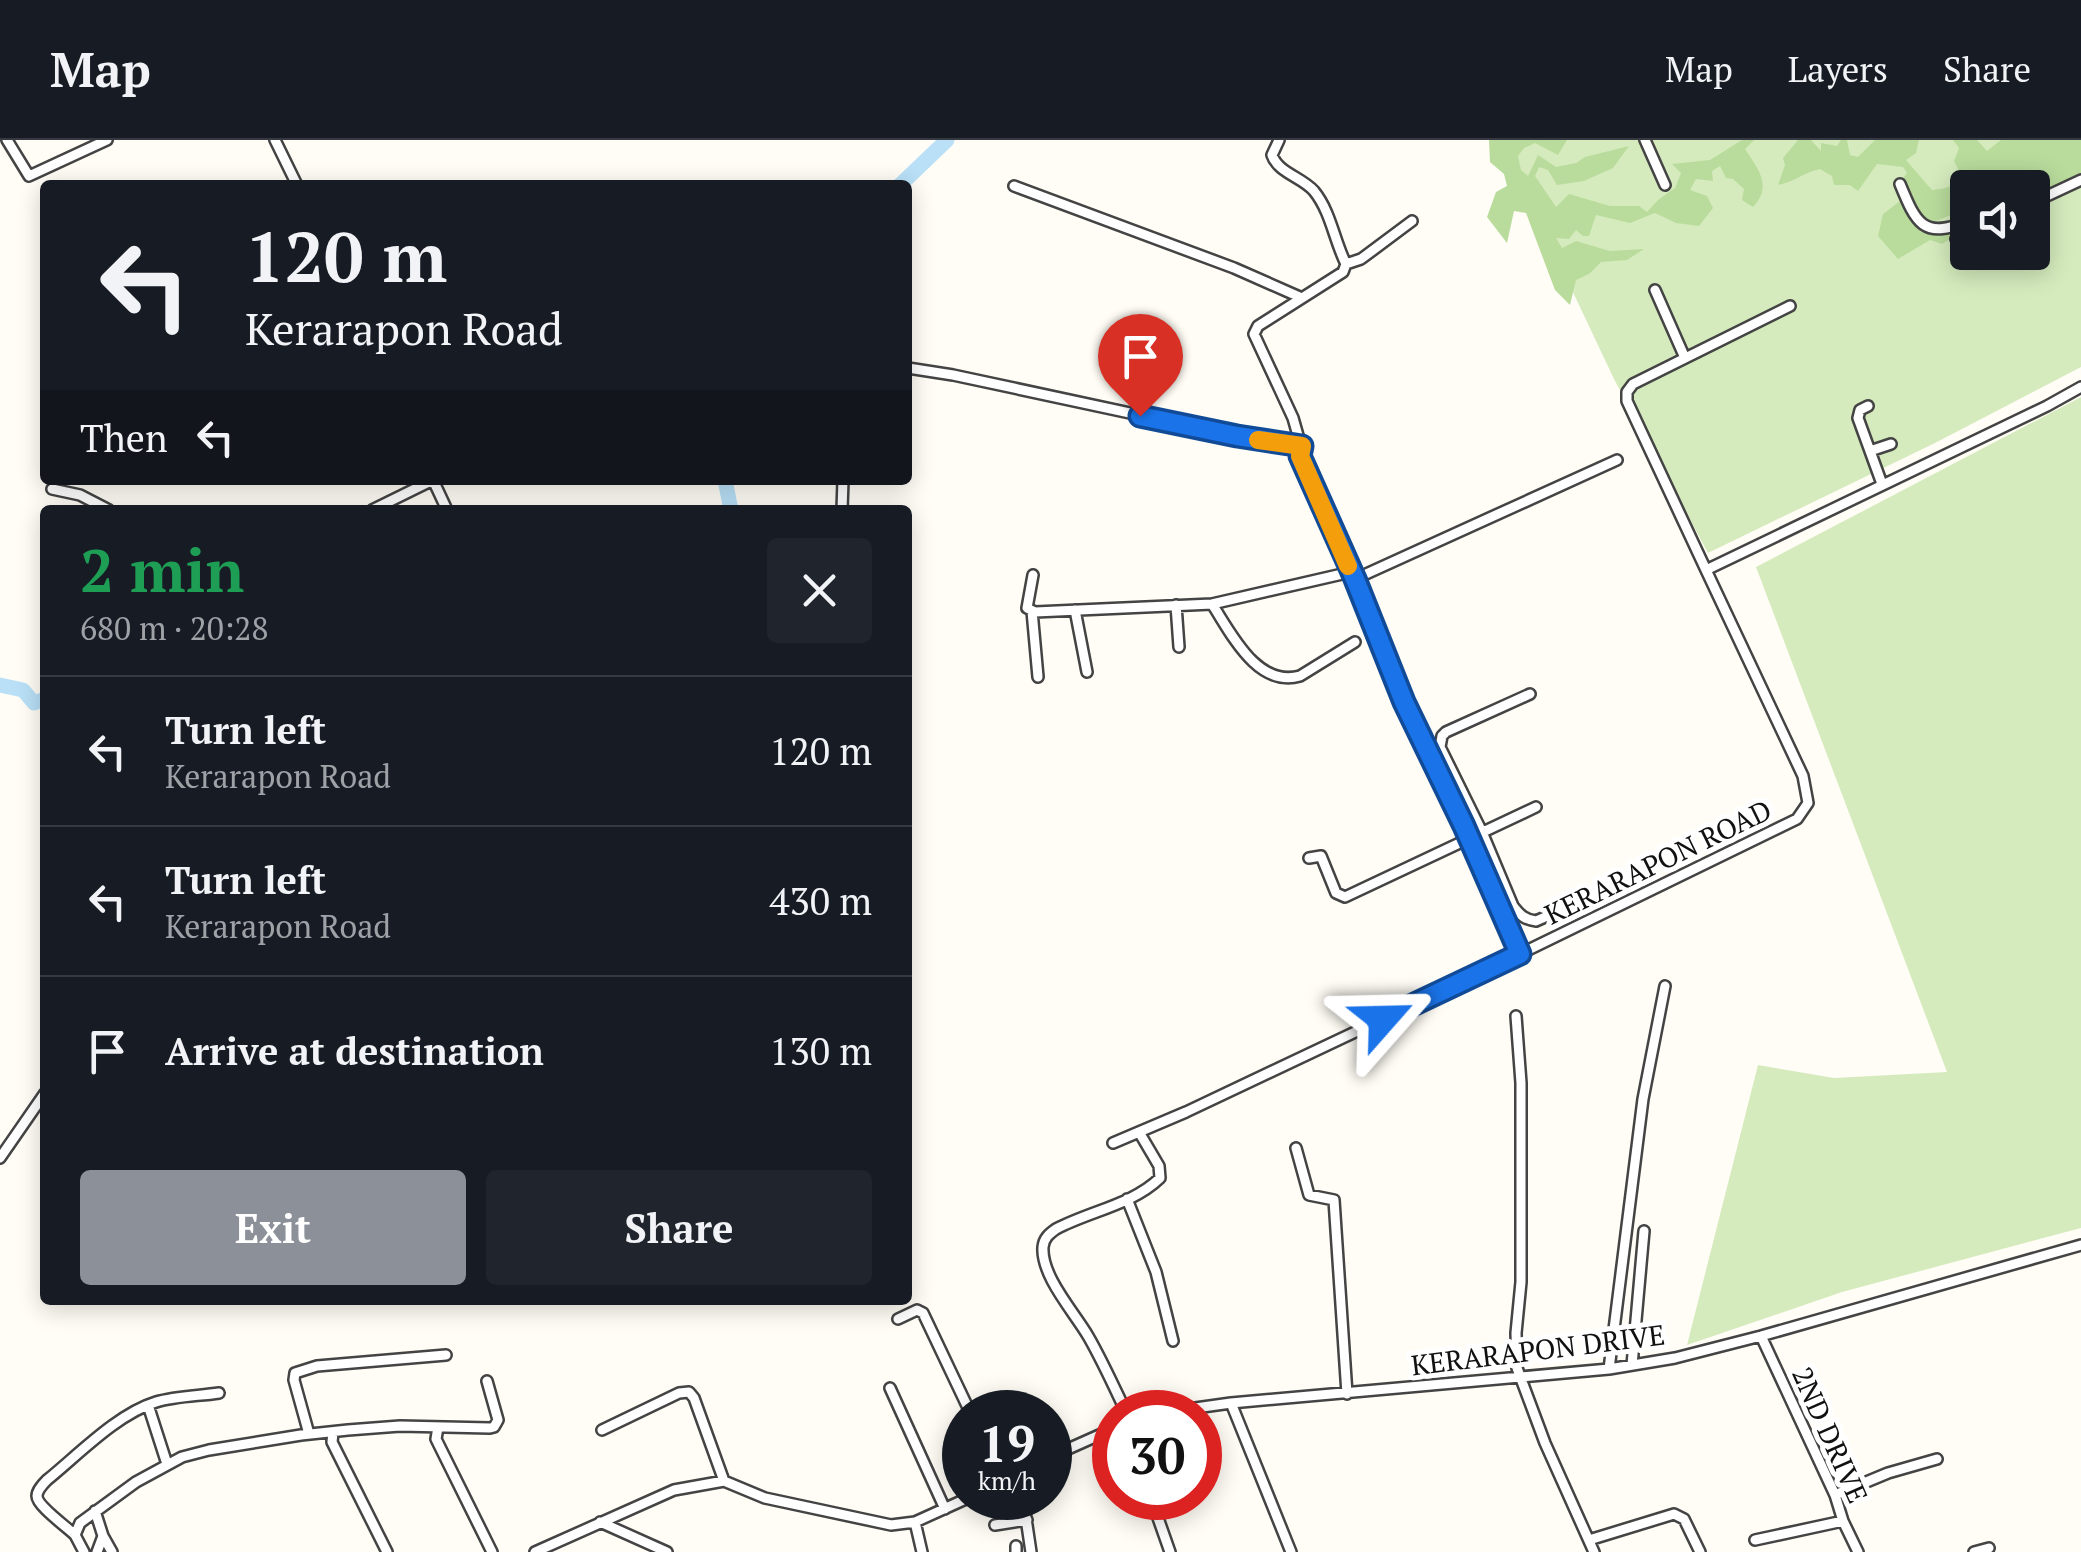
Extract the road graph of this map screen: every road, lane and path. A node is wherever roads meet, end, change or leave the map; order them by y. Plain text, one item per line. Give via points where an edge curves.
1 (7, 140) edge
2 (107, 140) edge
3 (276, 140) edge
4 (1279, 140) edge
5 (1645, 140) edge
6 (295, 180) edge
7 (2081, 180) edge
8 (1900, 184) dead end
9 (1665, 185) dead end
10 (1014, 186) dead end
11 (2050, 195) edge
12 (1412, 221) dead end
13 (1950, 228) edge
14 (1346, 264) junction
15 (1655, 290) dead end
16 (1302, 298) junction
17 (1790, 306) dead end
18 (1685, 358) junction
19 (912, 369) edge
20 (2081, 387) edge
21 (1868, 406) dead end
22 (1891, 444) dead end
23 (1302, 446) junction
24 (1870, 451) junction
25 (1617, 460) dead end
26 (1882, 484) junction
27 (423, 485) edge
28 (52, 489) dead end
29 (99, 505) edge
30 (382, 505) edge
31 (1706, 570) junction
32 (1033, 575) dead end
33 (1353, 576) junction
34 (1212, 604) junction
35 (1176, 605) junction
36 (1075, 610) junction
37 (1032, 611) junction
38 (1355, 642) dead end
39 (1179, 648) dead end
40 (1087, 672) dead end
41 (1038, 677) dead end
42 (1530, 694) dead end
43 (1536, 807) dead end
44 (1482, 832) junction
45 (1469, 838) junction
46 (1309, 858) dead end
47 (1611, 888) dead end
48 (1520, 954) junction
49 (1665, 986) dead end
50 (1516, 1016) dead end
51 (40, 1100) edge
52 (1139, 1132) junction
53 (1113, 1143) dead end
54 (1296, 1148) dead end
55 (0, 1158) edge
56 (1127, 1199) junction
57 (1644, 1231) dead end
58 (2081, 1245) edge
59 (898, 1319) dead end
60 (1761, 1336) junction
61 (1173, 1342) dead end
62 (446, 1356) dead end
63 (1632, 1365) junction
64 (1608, 1369) junction
65 (1520, 1378) junction
66 (487, 1381) dead end
67 (890, 1388) dead end
68 (960, 1390) edge
69 (1115, 1390) edge
70 (219, 1393) dead end
71 (1347, 1394) junction
72 (1230, 1403) junction
73 (1222, 1404) edge
74 (148, 1405) junction
75 (438, 1426) junction
76 (602, 1430) dead end
77 (333, 1432) junction
78 (309, 1434) junction
79 (1936, 1459) dead end
80 (167, 1464) junction
81 (724, 1480) junction
82 (1835, 1495) junction
83 (942, 1499) edge
84 (942, 1510) edge
85 (95, 1511) junction
86 (1027, 1520) joint
87 (1158, 1520) edge
88 (1843, 1520) junction
89 (600, 1522) junction
90 (916, 1522) junction
91 (994, 1525) dead end
92 (75, 1534) junction
93 (103, 1536) junction
94 (1589, 1540) junction
95 (1755, 1540) dead end
96 (1989, 1548) dead end
97 (84, 1552) edge
98 (97, 1552) edge
99 (112, 1552) edge
100 (387, 1552) edge
101 (492, 1552) edge
102 (534, 1552) edge
103 (667, 1552) edge
104 (922, 1552) edge
105 (1031, 1552) edge
106 (1170, 1552) edge
107 (1291, 1552) edge
108 (1594, 1552) edge
109 (1700, 1552) edge
110 (1858, 1552) edge
111 (1974, 1552) edge

1 - 2 street via 29,176
3 - 6 street
4 - 14 street via 1275,163 1318,197
5 - 9 street
7 - 11 street
8 - 13 street via 1925,227
10 - 16 street
12 - 14 street
14 - 16 street
15 - 18 street
16 - 23 street, KERARAPON ROAD via 1254,334
17 - 18 street
18 - 31 street via 1633,384 1627,401
19 - 23 street
20 - 26 street
21 - 24 street via 1858,414
22 - 24 street
23 - 33 street, KERARAPON ROAD via 1300,456
24 - 26 street
25 - 33 street
26 - 31 street
27 - 30 street
28 - 29 street
31 - 48 street, KERARAPON ROAD via 1803,776 1806,808 1797,819
32 - 37 street
33 - 34 street
33 - 45 street, KERARAPON ROAD
34 - 35 street
34 - 38 street via 1252,660 1274,676 1300,676
35 - 36 street
35 - 39 street
36 - 37 street
36 - 40 street
37 - 41 street
42 - 44 street via 1446,732 1440,741
43 - 44 street
44 - 45 street
44 - 47 street via 1525,919 1543,919
45 - 46 street via 1345,897 1336,892 1321,856
45 - 48 street, KERARAPON ROAD
48 - 52 street
49 - 64 street via 1643,1099
50 - 65 street
51 - 55 street
52 - 53 street
52 - 56 street via 1161,1174
54 - 71 street via 1309,1195 1334,1200
56 - 61 street via 1156,1272
56 - 69 street via 1079,1217 1043,1245 1056,1287
57 - 63 street
58 - 60 street, KERARAPON DRIVE
59 - 68 street via 923,1313
60 - 63 street, KERARAPON DRIVE
60 - 82 street, 2ND DRIVE
62 - 78 street via 296,1373
63 - 64 street, KERARAPON DRIVE
64 - 65 street, KERARAPON DRIVE
65 - 71 street, KERARAPON DRIVE
65 - 94 street
66 - 75 street via 494,1426
67 - 83 street
70 - 74 street
71 - 72 street, KERARAPON DRIVE
72 - 73 street, KERARAPON DRIVE
72 - 107 street
74 - 80 street
74 - 92 street via 38,1490 41,1504
75 - 77 street
75 - 101 street via 436,1439
76 - 81 street via 689,1392
77 - 78 street
77 - 100 street via 332,1442
78 - 80 street
79 - 82 street
80 - 85 street
81 - 89 street via 674,1490
81 - 90 street via 765,1498 843,1516 891,1525
82 - 88 street, 2ND DRIVE
84 - 90 street
85 - 92 street
85 - 93 street
86 - 91 street
86 - 105 street
87 - 106 street
88 - 95 street
88 - 110 street, 2ND DRIVE
89 - 102 street
89 - 103 street
90 - 104 street
92 - 97 street
93 - 98 street
93 - 99 street
94 - 108 street
94 - 109 street via 1674,1514 1684,1519
96 - 111 street

